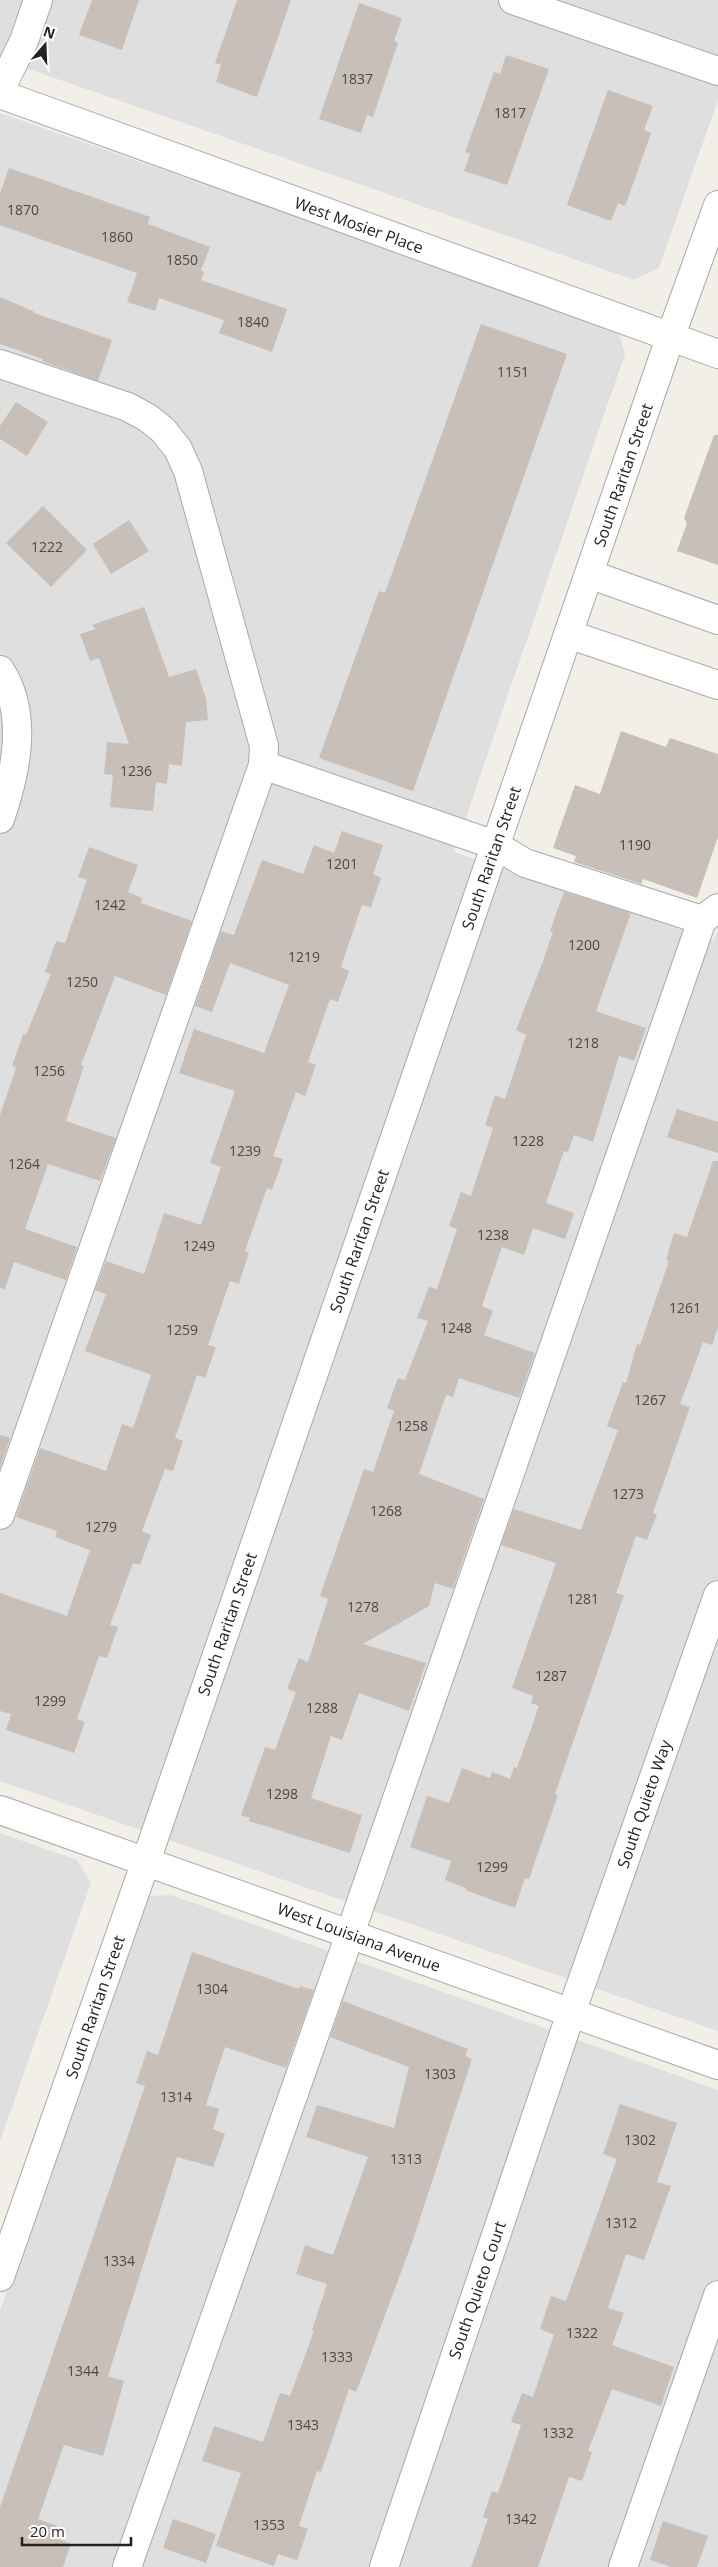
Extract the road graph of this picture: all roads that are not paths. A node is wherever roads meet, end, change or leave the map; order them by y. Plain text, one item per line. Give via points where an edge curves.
1 (38, 0) edge
2 (513, 0) edge
3 (718, 71) edge
4 (0, 90) edge
5 (0, 94) edge
6 (718, 205) edge
7 (670, 338) junction
8 (718, 354) edge
9 (0, 364) edge
10 (589, 574) junction
11 (718, 620) edge
12 (568, 634) junction
13 (0, 670) edge
14 (718, 685) edge
15 (263, 766) junction
16 (0, 819) edge
17 (495, 845) junction
18 (710, 914) edge
19 (0, 1515) edge
20 (718, 1594) edge
21 (0, 1810) edge
22 (146, 1861) junction
23 (350, 1934) junction
24 (571, 2012) junction
25 (718, 2065) edge
26 (0, 2277) edge
27 (718, 2295) edge
28 (127, 2567) edge
29 (384, 2567) edge
30 (623, 2567) edge

1 - 4 street via 24,41
2 - 3 street
5 - 7 street, West Mosier Place
6 - 7 street, South Raritan Street
7 - 8 street, West Mosier Place
7 - 10 street, South Raritan Street
9 - 15 street via 128,407 163,430 178,449 188,471 264,746
10 - 11 street
10 - 12 street, South Raritan Street
12 - 14 street
12 - 17 street, South Raritan Street
13 - 16 street via 14,707 17,740 12,784
15 - 17 street
15 - 19 street
17 - 18 street via 525,863
17 - 22 street, South Raritan Street
18 - 23 street
20 - 24 street, South Quieto Way
21 - 22 street, West Louisiana Avenue
22 - 23 street, West Louisiana Avenue
22 - 26 street, South Raritan Street
23 - 24 street, West Louisiana Avenue
23 - 28 street
24 - 25 street, West Louisiana Avenue
24 - 29 street, South Quieto Court
27 - 30 street

